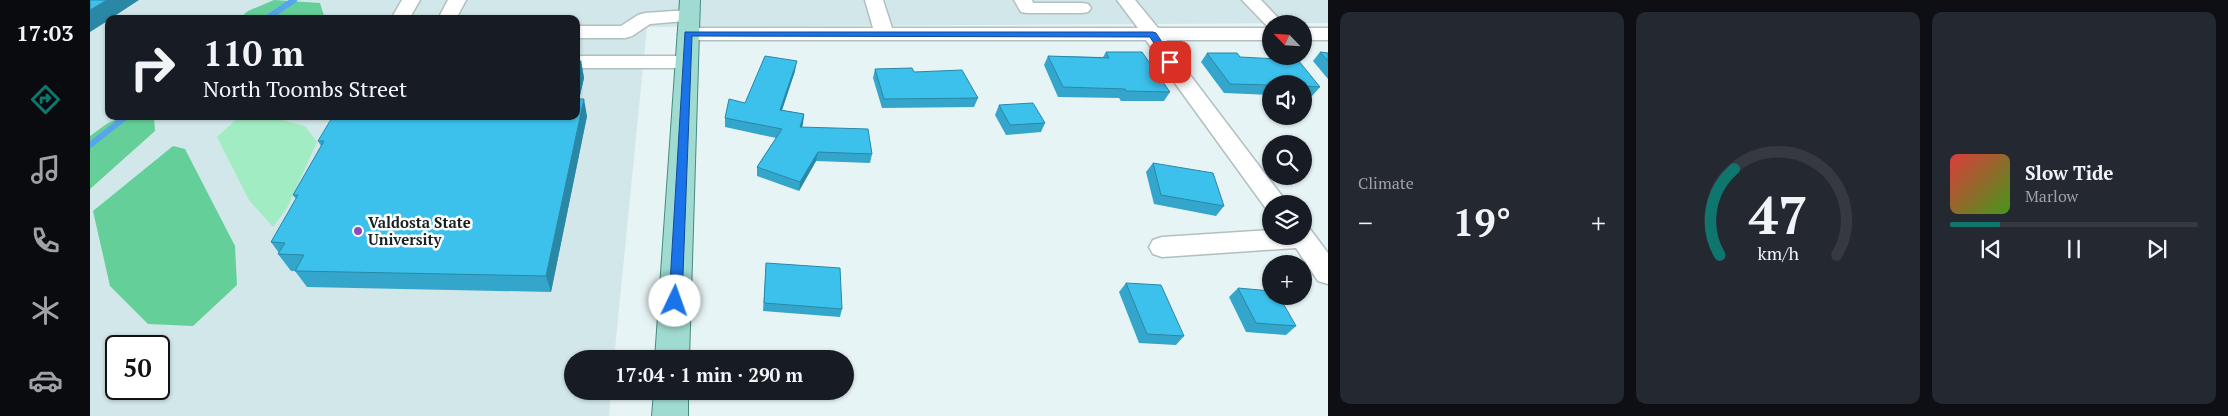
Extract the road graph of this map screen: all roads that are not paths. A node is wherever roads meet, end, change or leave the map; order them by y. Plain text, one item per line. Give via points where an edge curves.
1 (411, 0) edge
2 (457, 0) edge
3 (874, 0) edge
4 (1023, 0) edge
5 (1126, 0) edge
6 (1251, 0) edge
7 (1079, 4) edge
8 (402, 15) edge
9 (449, 15) edge
10 (1266, 15) edge
11 (689, 17) edge
12 (580, 32) edge
13 (1262, 34) edge
14 (1312, 34) edge
15 (1328, 34) edge
16 (884, 35) junction
17 (1099, 35) junction
18 (1153, 35) junction
19 (580, 62) edge
20 (686, 62) junction
21 (1269, 195) edge
22 (1262, 240) edge
23 (1307, 245) edge
24 (1162, 247) dead end
25 (1328, 273) edge
26 (672, 350) edge
27 (671, 400) edge
28 (670, 416) edge

1 - 8 street
2 - 9 street
3 - 16 street
4 - 7 street via 1027,8
5 - 18 street
6 - 10 street
7 - 17 street
11 - 12 street via 644,19 625,32
11 - 16 street
11 - 20 main road
13 - 18 street
14 - 15 street
16 - 17 street
17 - 18 street
18 - 21 street
19 - 20 street
20 - 26 main road
22 - 24 street
23 - 25 street
27 - 28 main road

